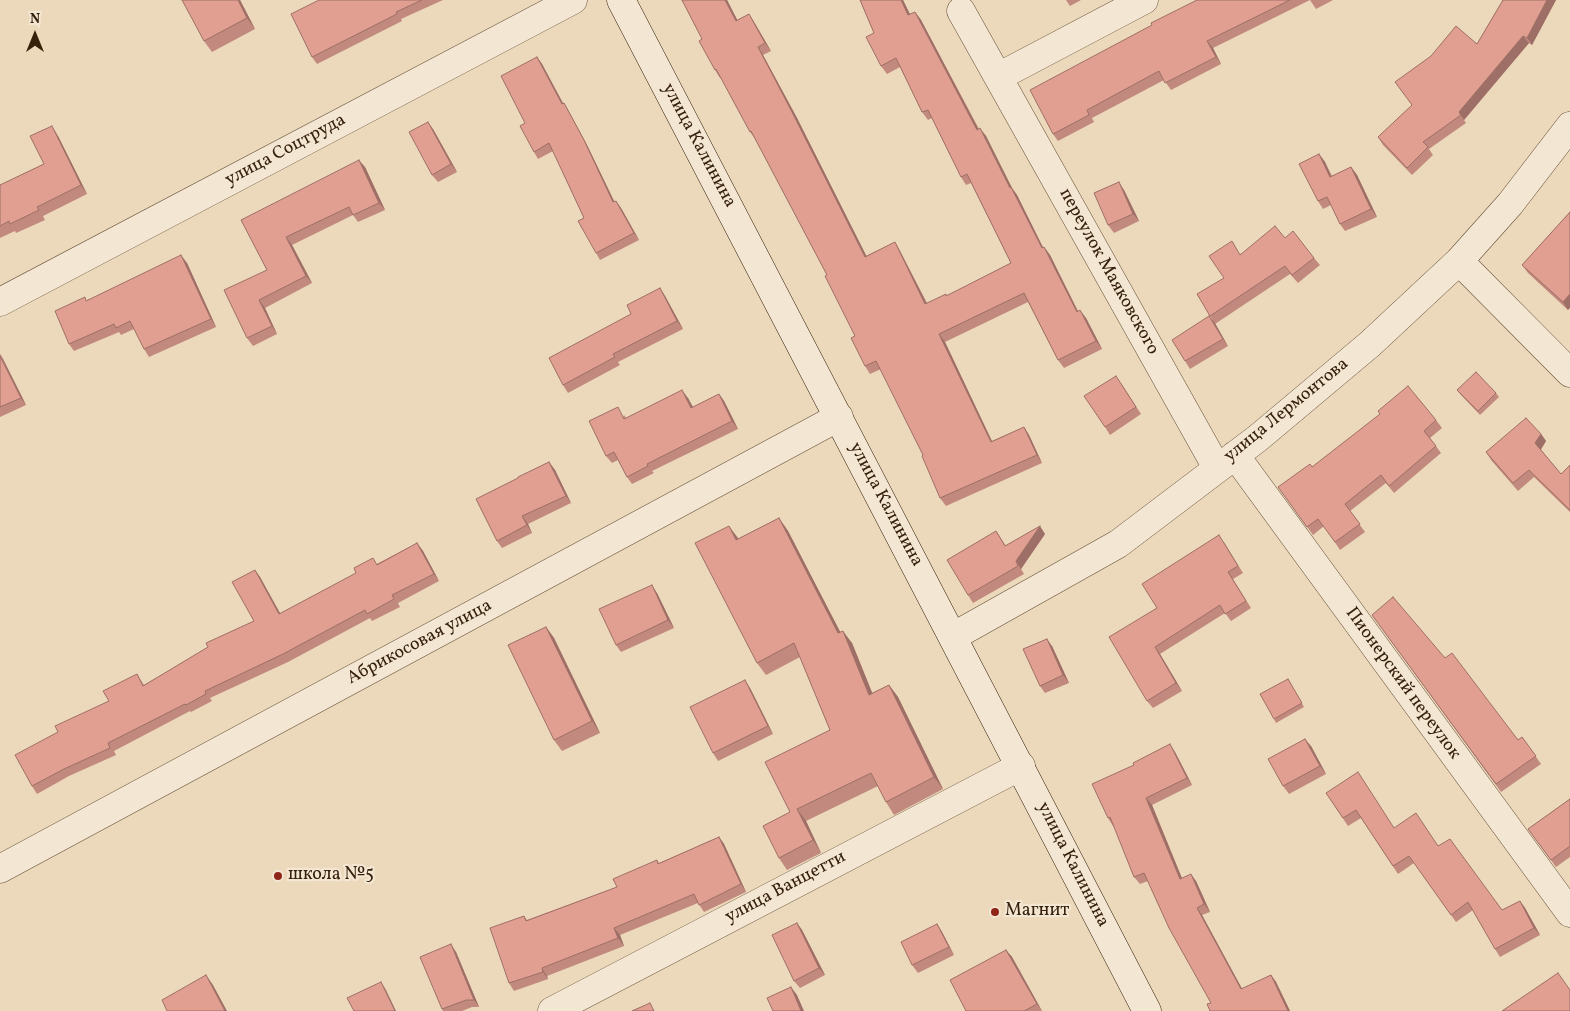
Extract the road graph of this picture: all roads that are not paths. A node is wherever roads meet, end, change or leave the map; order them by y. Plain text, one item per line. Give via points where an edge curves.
1 (573, 0) edge
2 (622, 0) edge
3 (1144, 0) edge
4 (961, 11) dead end
5 (998, 77) junction
6 (1570, 126) edge
7 (1459, 261) junction
8 (0, 302) edge
9 (1570, 373) edge
10 (839, 417) junction
11 (1226, 462) junction
12 (954, 636) junction
13 (1021, 766) junction
14 (0, 869) edge
15 (1570, 913) edge
16 (552, 1011) edge
17 (1147, 1011) edge

1 - 8 street, улица Соцтруда
2 - 10 street, улица Калинина
3 - 5 street
4 - 5 street, переулок Маяковского
5 - 11 street, переулок Маяковского
6 - 7 street, улица Лермонтова via 1510,204
7 - 9 street
7 - 11 street, улица Лермонтова via 1370,344
10 - 12 street, улица Калинина
10 - 14 street, Абрикосовая улица
11 - 12 street, улица Лермонтова via 1118,544
11 - 15 street, Пионерский переулок
12 - 13 street, улица Калинина
13 - 16 street, улица Ванцетти
13 - 17 street, улица Калинина

